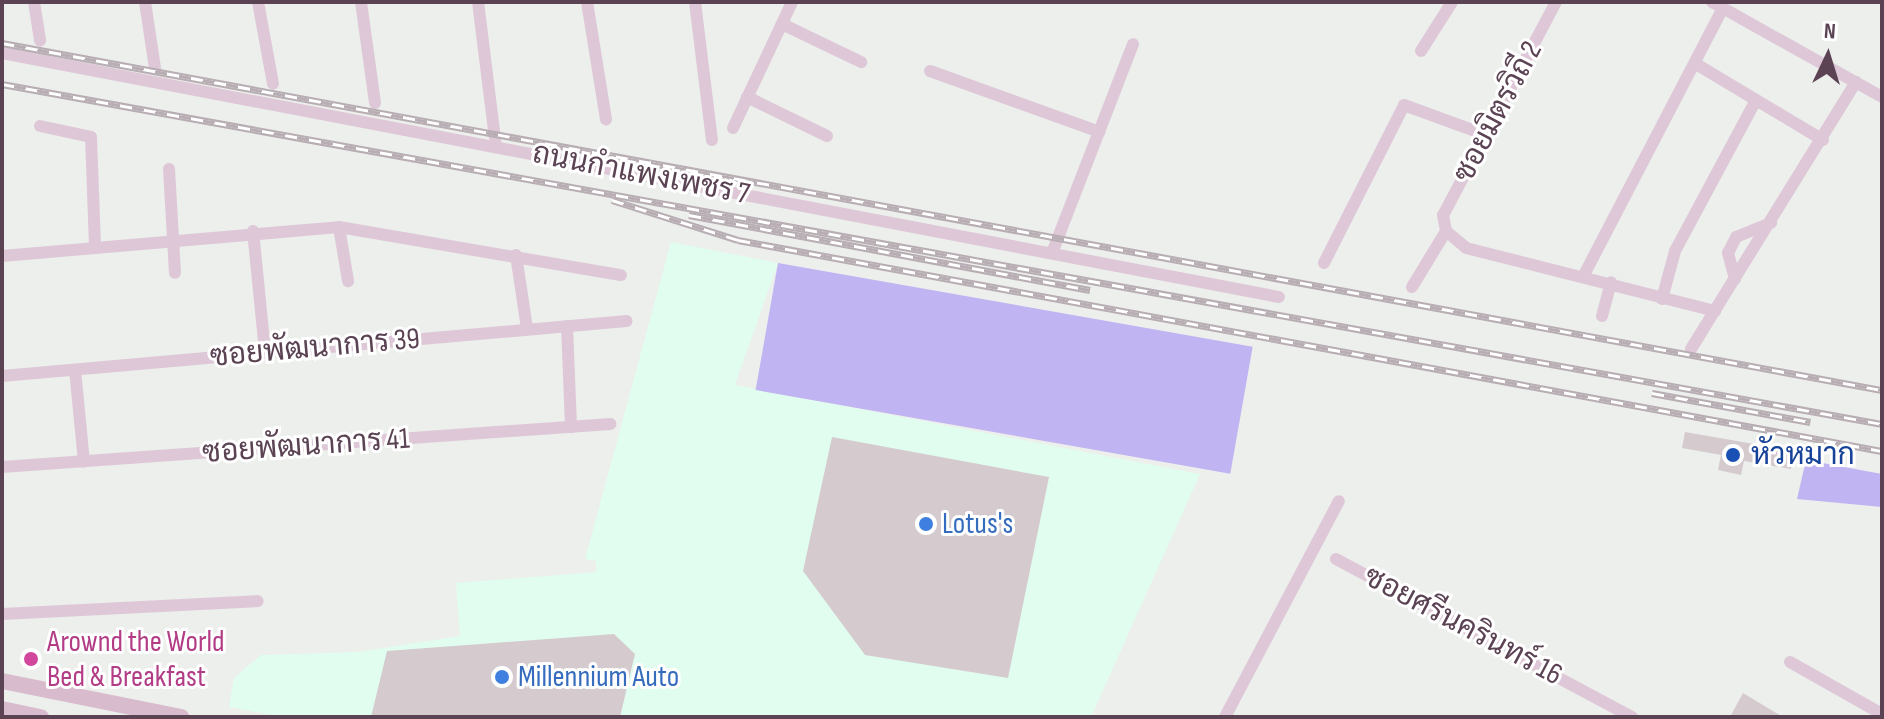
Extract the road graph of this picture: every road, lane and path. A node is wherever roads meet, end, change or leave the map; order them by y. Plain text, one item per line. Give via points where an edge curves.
1 (34, 2) edge
2 (145, 2) edge
3 (258, 2) edge
4 (361, 2) edge
5 (478, 2) edge
6 (587, 2) edge
7 (695, 2) edge
8 (792, 2) edge
9 (1452, 2) edge
10 (1556, 2) edge
11 (1717, 5) edge
12 (782, 24) junction
13 (40, 41) dead end
14 (1133, 44) dead end
15 (1421, 51) dead end
16 (2, 53) edge
17 (861, 62) dead end
18 (1696, 64) junction
19 (155, 68) dead end
20 (930, 71) dead end
21 (1856, 82) junction
22 (273, 84) dead end
23 (747, 97) junction
24 (1882, 97) edge
25 (1756, 100) junction
26 (375, 103) dead end
27 (606, 119) dead end
28 (40, 126) dead end
29 (733, 128) dead end
30 (1099, 132) junction
31 (1486, 135) junction
32 (827, 136) dead end
33 (712, 140) dead end
34 (1823, 140) junction
35 (496, 147) junction
36 (169, 169) dead end
37 (1771, 223) junction
38 (339, 227) junction
39 (1445, 227) junction
40 (253, 231) junction
41 (168, 239) junction
42 (95, 247) junction
43 (1052, 253) junction
44 (516, 255) junction
45 (2, 256) edge
46 (1324, 263) dead end
47 (175, 273) dead end
48 (1585, 273) junction
49 (621, 275) dead end
50 (1735, 279) junction
51 (348, 281) dead end
52 (1611, 282) junction
53 (1412, 287) dead end
54 (1279, 297) dead end
55 (1662, 299) junction
56 (1715, 311) junction
57 (1602, 316) dead end
58 (627, 321) dead end
59 (567, 326) junction
60 (527, 329) junction
61 (1691, 349) dead end
62 (265, 352) junction
63 (75, 370) junction
64 (2, 376) edge
65 (610, 424) dead end
66 (571, 427) junction
67 (84, 462) junction
68 (2, 467) edge
69 (1339, 501) dead end
70 (1336, 559) dead end
71 (258, 601) dead end
72 (2, 614) edge
73 (1790, 662) dead end
74 (2, 681) edge
75 (2, 709) edge
76 (1882, 714) edge
77 (41, 717) edge
78 (181, 717) edge
79 (1225, 717) edge
80 (1632, 717) edge

1 - 13 street
2 - 19 street
3 - 22 street
4 - 26 street
5 - 35 street
6 - 27 street
7 - 33 street
8 - 12 street
9 - 15 street
10 - 31 street, ซอยมิตรวิถี 2
11 - 18 street
11 - 21 street
12 - 17 street
12 - 23 street
14 - 30 street
16 - 35 street, ถนนกำแพงเพชร 7
18 - 25 street
18 - 48 street
20 - 30 street
21 - 24 street
21 - 34 street
23 - 29 street
23 - 32 street
25 - 34 street
25 - 55 street via 1675,251
28 - 42 street via 91,137
30 - 43 street
31 - 39 street, ซอยมิตรวิถี 2
31 - 46 street via 1404,105
34 - 37 street
35 - 43 street, ถนนกำแพงเพชร 7
36 - 41 street
37 - 50 street
37 - 50 street via 1736,237 1728,253
38 - 40 street
38 - 44 street
38 - 51 street
39 - 48 street via 1466,248
39 - 53 street, ซอยมิตรวิถี 2
40 - 41 street
40 - 62 street
41 - 42 street
41 - 47 street
42 - 45 street
43 - 54 street, ถนนกำแพงเพชร 7
44 - 49 street
44 - 60 street
48 - 52 street
50 - 56 street
52 - 55 street
52 - 57 street
55 - 56 street
56 - 61 street
58 - 59 street, ซอยพัฒนาการ 39
59 - 60 street, ซอยพัฒนาการ 39
59 - 66 street
60 - 62 street, ซอยพัฒนาการ 39
62 - 63 street, ซอยพัฒนาการ 39
63 - 64 street, ซอยพัฒนาการ 39
63 - 67 street
65 - 66 street, ซอยพัฒนาการ 41
66 - 67 street, ซอยพัฒนาการ 41
67 - 68 street, ซอยพัฒนาการ 41
69 - 79 street
70 - 80 street, ซอยศรีนครินทร์ 16
71 - 72 street
73 - 76 street
74 - 78 main road
75 - 77 main road

